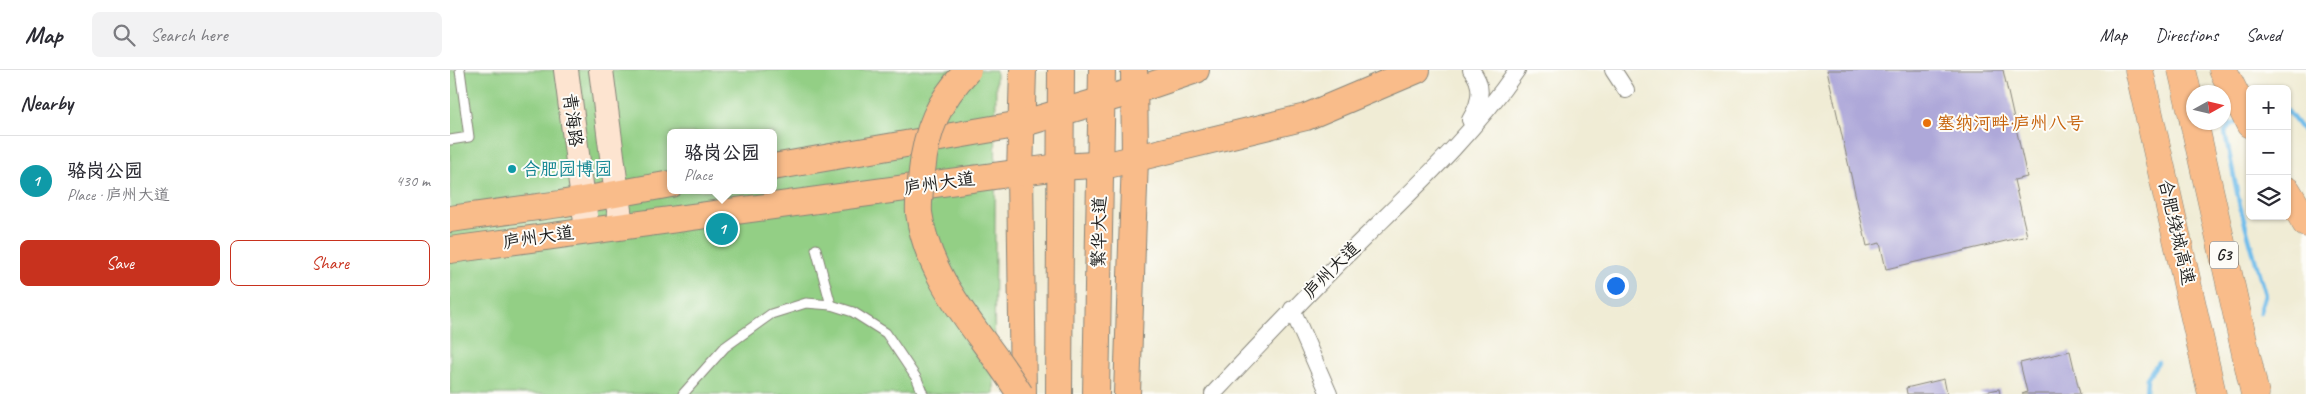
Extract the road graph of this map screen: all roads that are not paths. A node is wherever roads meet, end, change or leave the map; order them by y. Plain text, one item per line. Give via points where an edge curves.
1 (460, 70) edge
2 (566, 70) edge
3 (601, 70) edge
4 (968, 70) edge
5 (1023, 70) edge
6 (1060, 70) edge
7 (1102, 70) edge
8 (1196, 70) edge
9 (1417, 70) edge
10 (1471, 70) edge
11 (1517, 70) edge
12 (1613, 70) edge
13 (2139, 70) edge
14 (2182, 70) edge
15 (2223, 70) edge
16 (1134, 80) edge
17 (2186, 87) edge
18 (1626, 90) dead end
19 (1102, 100) junction
20 (1060, 112) junction
21 (2246, 116) edge
22 (1021, 124) junction
23 (2196, 130) edge
24 (450, 140) edge
25 (1453, 150) junction
26 (1135, 158) junction
27 (1100, 164) junction
28 (777, 166) edge
29 (1059, 167) junction
30 (1020, 172) junction
31 (667, 185) edge
32 (616, 194) junction
33 (2291, 199) edge
34 (583, 200) junction
35 (450, 219) edge
36 (2306, 223) edge
37 (621, 226) junction
38 (587, 230) junction
39 (2181, 248) junction
40 (816, 249) dead end
41 (450, 250) edge
42 (832, 305) junction
43 (1292, 309) junction
44 (2255, 391) edge
45 (683, 394) edge
46 (923, 394) edge
47 (1022, 394) edge
48 (1058, 394) edge
49 (1096, 394) edge
50 (1127, 394) edge
51 (1213, 394) edge
52 (1329, 394) edge
53 (2208, 394) edge
54 (2212, 394) edge

1 - 24 lane via 469,137
2 - 34 main road, 青海路
3 - 32 main road, 青海路
4 - 47 main road, bridge via 952,86 932,121 923,161 919,212 931,259 947,288 963,315
5 - 22 main road
6 - 20 main road
7 - 19 main road, 繁华大道
8 - 16 main road
9 - 26 main road, 庐州大道 via 1306,117
10 - 25 street via 1477,77 1478,106
11 - 25 street
12 - 18 street
13 - 39 highway, 合肥绕城高速 / G3
14 - 17 highway, G3
15 - 21 highway
16 - 19 main road
16 - 26 main road
19 - 20 main road
19 - 27 main road, 繁华大道
20 - 22 main road
20 - 29 main road
22 - 28 main road
22 - 30 main road
23 - 44 highway, G3
25 - 43 street, 庐州大道
26 - 27 main road, 庐州大道
26 - 50 main road
27 - 29 main road, 庐州大道
27 - 49 main road, 繁华大道
29 - 30 main road, 庐州大道
29 - 48 main road
30 - 37 main road, 庐州大道
30 - 47 main road
31 - 32 main road, 庐州大道
32 - 34 main road, 庐州大道
32 - 37 main road, 青海路
33 - 36 highway
34 - 35 main road, 庐州大道
34 - 38 main road, 青海路
37 - 38 main road, 庐州大道
38 - 41 main road, 庐州大道
39 - 53 highway
39 - 54 highway, 合肥绕城高速 / G3
40 - 42 lane
42 - 45 lane via 806,303 771,314 725,347
42 - 46 lane via 853,312 886,333 917,379
43 - 51 street, 庐州大道
43 - 52 street

